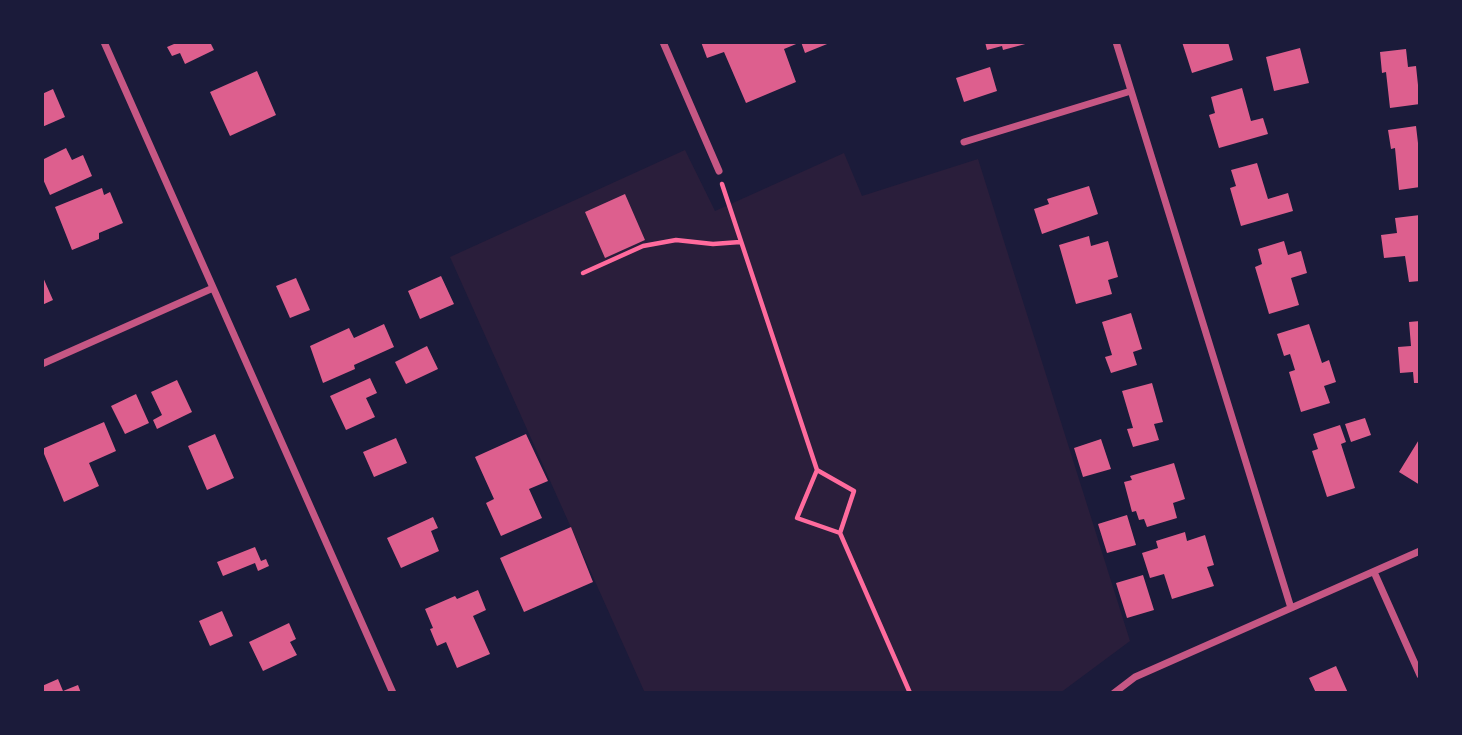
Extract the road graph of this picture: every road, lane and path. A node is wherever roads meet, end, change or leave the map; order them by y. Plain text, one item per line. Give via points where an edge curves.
1 (104, 42) edge
2 (663, 42) edge
3 (1116, 42) edge
4 (1131, 91) junction
5 (964, 142) dead end
6 (719, 171) dead end
7 (726, 200) dead end
8 (740, 242) junction
9 (583, 273) dead end
10 (213, 288) junction
11 (42, 365) edge
12 (817, 471) junction
13 (840, 533) junction
14 (1420, 551) edge
15 (1374, 572) junction
16 (1291, 608) junction
17 (1420, 675) edge
18 (393, 693) edge
19 (910, 693) edge
20 (1114, 693) edge

1 - 10 street
2 - 6 street
3 - 4 street
4 - 5 street
4 - 16 street
7 - 8 path
8 - 9 path via 676,240 643,246
8 - 12 path
10 - 11 street
10 - 18 street
12 - 13 path via 854,491
12 - 13 path via 797,518
13 - 19 path
14 - 15 street
15 - 16 street
15 - 17 street
16 - 20 street via 1135,677

